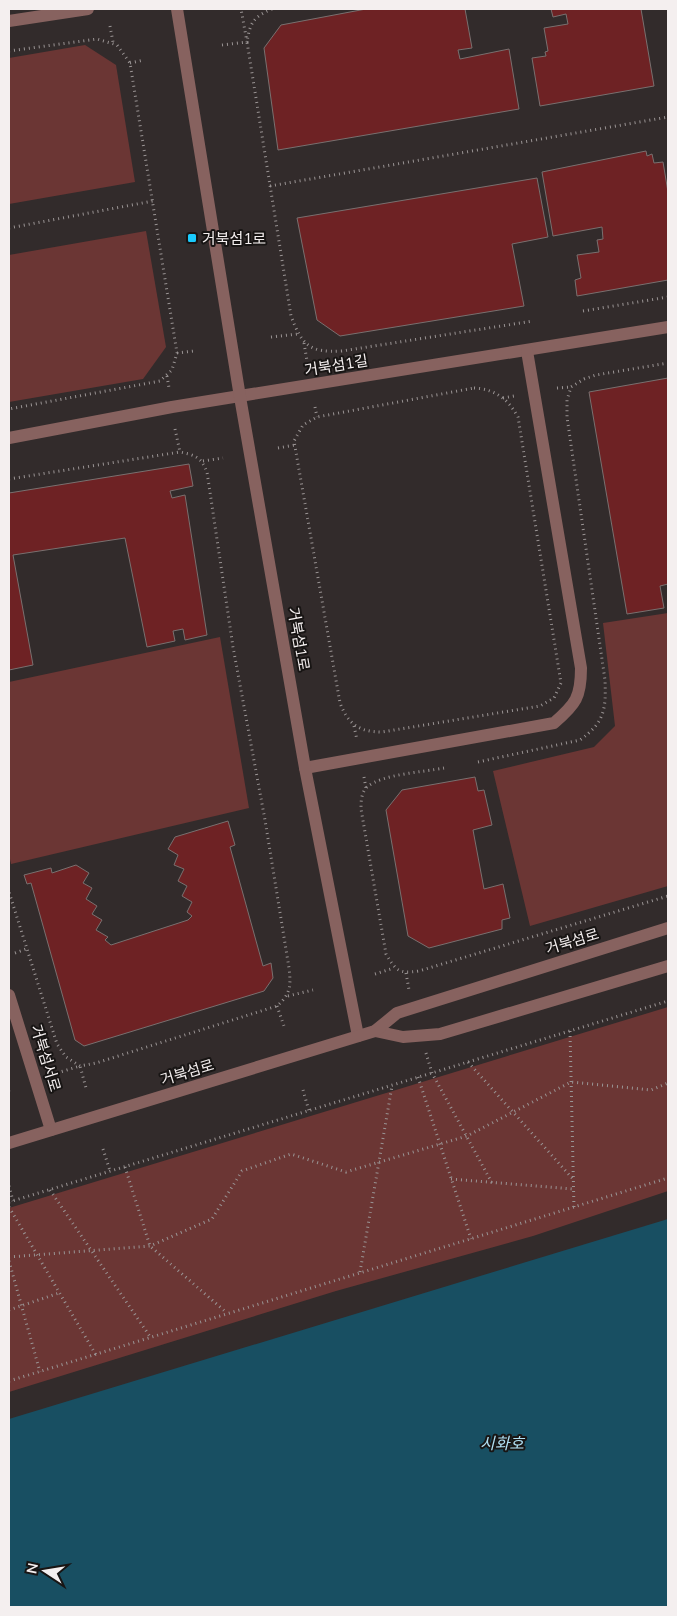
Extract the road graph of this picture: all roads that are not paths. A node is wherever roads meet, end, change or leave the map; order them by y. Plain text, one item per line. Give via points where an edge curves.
1 (88, 9) edge
2 (177, 9) edge
3 (9, 22) edge
4 (668, 327) edge
5 (527, 351) junction
6 (240, 397) junction
7 (9, 438) edge
8 (305, 768) junction
9 (668, 928) edge
10 (668, 966) edge
11 (9, 995) edge
12 (375, 1030) junction
13 (358, 1036) junction
14 (51, 1130) junction
15 (9, 1143) edge

1 - 3 street
2 - 6 street, 거북섬1로
4 - 5 street, 거북섬1길
5 - 6 street, 거북섬1길
5 - 8 street via 581,668 581,690 569,710 554,723
6 - 7 street, 거북섬1길
6 - 8 street, 거북섬1로
8 - 13 street, 거북섬1로
9 - 12 street, 거북섬로 via 397,1013
10 - 12 street via 440,1034 403,1037
11 - 14 street, 거북섬서로
12 - 13 street, 거북섬로
13 - 14 street, 거북섬로
14 - 15 street, 거북섬로

